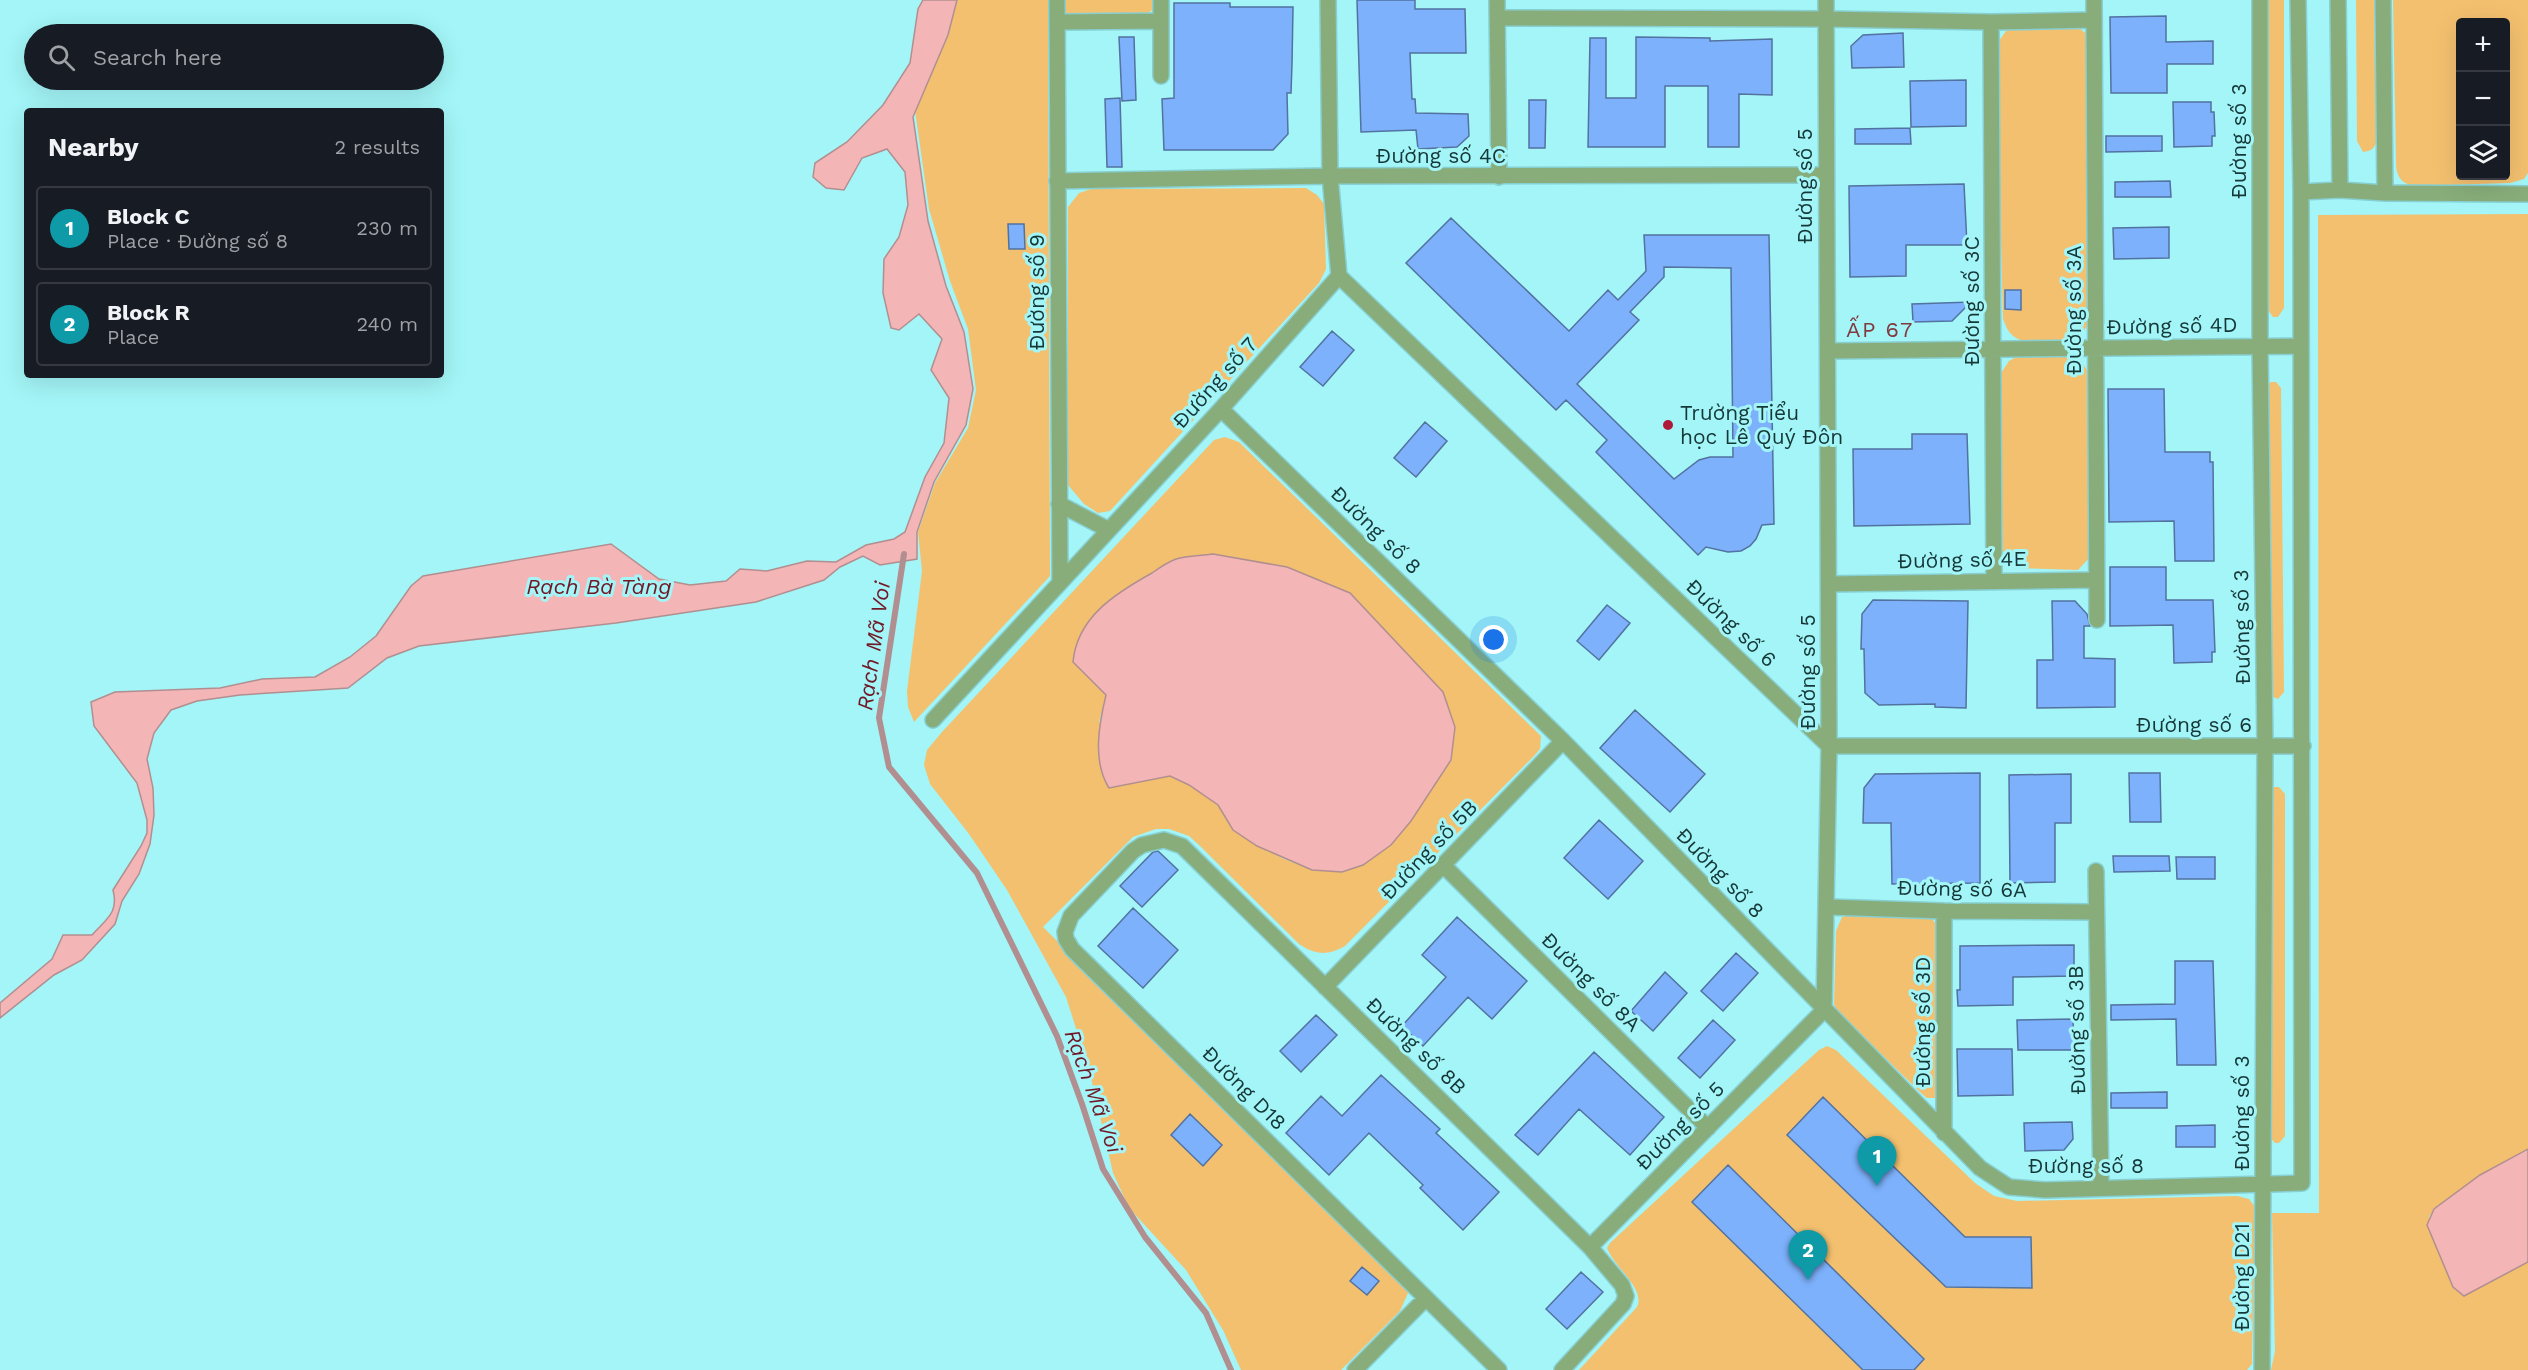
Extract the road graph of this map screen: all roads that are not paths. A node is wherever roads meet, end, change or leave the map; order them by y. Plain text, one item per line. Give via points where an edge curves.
1 (1057, 0) edge
2 (1161, 0) edge
3 (1328, 0) edge
4 (1497, 0) edge
5 (1826, 0) edge
6 (2094, 0) edge
7 (2260, 0) edge
8 (2298, 0) edge
9 (2338, 0) edge
10 (2383, 0) edge
11 (1498, 18) junction
12 (1826, 19) junction
13 (2094, 20) junction
14 (1161, 21) junction
15 (1056, 22) junction
16 (1991, 22) junction
17 (1161, 76) dead end
18 (1826, 175) junction
19 (1330, 176) junction
20 (1499, 177) junction
21 (1057, 181) junction
22 (2340, 190) junction
23 (2301, 192) junction
24 (2385, 193) junction
25 (2528, 194) edge
26 (1340, 276) junction
27 (2260, 346) junction
28 (2301, 346) junction
29 (2095, 349) junction
30 (1993, 350) junction
31 (1828, 351) junction
32 (1221, 409) junction
33 (1059, 504) junction
34 (1109, 530) junction
35 (1994, 580) junction
36 (2096, 580) junction
37 (1060, 583) junction
38 (1829, 584) junction
39 (2097, 620) dead end
40 (933, 720) dead end
41 (1563, 741) junction
42 (1829, 746) junction
43 (2265, 746) junction
44 (2303, 746) junction
45 (1164, 840) joint
46 (1444, 866) junction
47 (2096, 871) dead end
48 (1828, 907) junction
49 (1944, 911) junction
50 (2095, 912) junction
51 (1325, 987) junction
52 (1824, 1010) junction
53 (1708, 1128) junction
54 (1944, 1133) junction
55 (2263, 1184) junction
56 (2101, 1188) junction
57 (1590, 1247) junction
58 (1426, 1298) junction
59 (1355, 1370) edge
60 (1498, 1370) edge
61 (1562, 1370) edge
62 (2262, 1370) edge

1 - 15 street, Đường số 9
2 - 14 street
3 - 19 street
4 - 11 street
5 - 12 street, Đường số 5
6 - 13 street, Đường số 3A
7 - 27 street, Đường số 3
8 - 23 street, Đường số 3
9 - 22 street
10 - 24 street
11 - 12 street
11 - 20 street
12 - 16 street
12 - 18 street, Đường số 5
13 - 16 street
13 - 29 street, Đường số 3A
14 - 15 street
14 - 17 street
15 - 21 street, Đường số 9
16 - 30 street, Đường số 3C
18 - 20 street, Đường số 4C
18 - 31 street, Đường số 5
19 - 20 street, Đường số 4C
19 - 21 street, Đường số 4C
19 - 26 street
21 - 33 street, Đường số 9
22 - 23 street
22 - 24 street
23 - 28 street, Đường số 3
24 - 25 street
26 - 32 street, Đường số 7
26 - 42 street, Đường số 6
27 - 28 street, Đường số 4D
27 - 29 street, Đường số 4D
27 - 43 street, Đường số 3
28 - 44 street, Đường số 3
29 - 30 street, Đường số 4D
29 - 36 street, Đường số 3A
30 - 31 street, Đường số 4D
30 - 35 street, Đường số 3C
31 - 38 street, Đường số 5
32 - 34 street, Đường số 7
32 - 41 street, Đường số 8
33 - 34 street
33 - 37 street, Đường số 9
34 - 37 street, Đường số 7
35 - 36 street, Đường số 4E
35 - 38 street, Đường số 4E
36 - 39 street, Đường số 3A
37 - 40 street, Đường số 7
38 - 42 street, Đường số 5
41 - 46 street, Đường số 5B
41 - 52 street, Đường số 8
42 - 43 street, Đường số 6
42 - 48 street, Đường số 5
43 - 44 street, Đường số 6
43 - 55 street, Đường số 3
44 - 55 street, Đường số 3 via 2302,1183
45 - 51 street, Đường số 8B via 1182,846
45 - 58 street, Đường D18 via 1142,844 1133,851 1071,916 1066,939
46 - 51 street, Đường số 5B
46 - 53 street, Đường số 8A
47 - 50 street, Đường số 3B
48 - 49 street, Đường số 6A
48 - 52 street, Đường số 5
49 - 50 street, Đường số 6A
49 - 54 street, Đường số 3D
50 - 56 street, Đường số 3B
51 - 57 street, Đường số 8B
52 - 53 street, Đường số 5
52 - 54 street, Đường số 8
53 - 57 street, Đường số 5
54 - 56 street, Đường số 8 via 1980,1168 2009,1187
55 - 56 street, Đường số 8
55 - 62 street, Đường D21
57 - 61 street, Đường số 8B via 1622,1285 1626,1296
58 - 59 street
58 - 60 street, Đường D18

